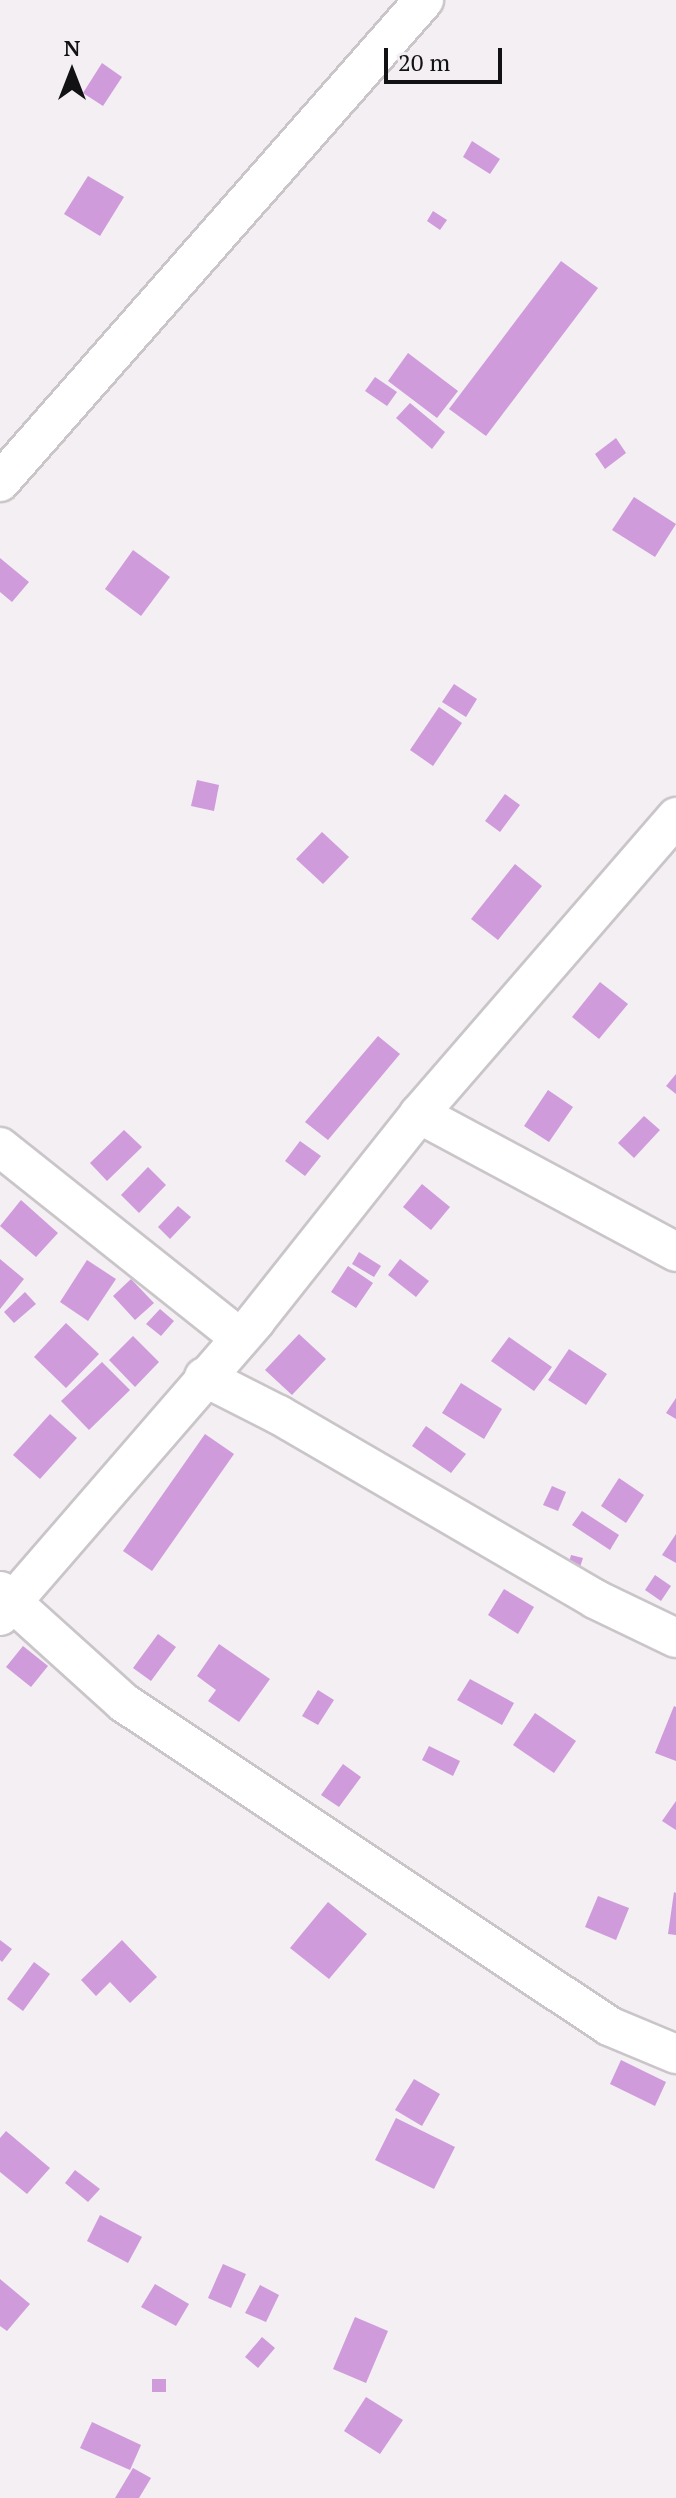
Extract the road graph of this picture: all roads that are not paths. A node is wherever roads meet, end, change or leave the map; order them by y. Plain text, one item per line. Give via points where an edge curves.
1 (424, 0) edge
2 (0, 482) edge
3 (669, 836) edge
4 (419, 1114) junction
5 (0, 1147) edge
6 (676, 1252) edge
7 (240, 1338) junction
8 (204, 1377) junction
9 (4, 1603) edge
10 (676, 1638) edge
11 (676, 2054) edge

1 - 2 street
3 - 4 street
4 - 6 street
4 - 7 street
5 - 7 street
7 - 8 street
8 - 9 street
8 - 10 street via 595,1599
9 - 11 street via 124,1703 609,2026

